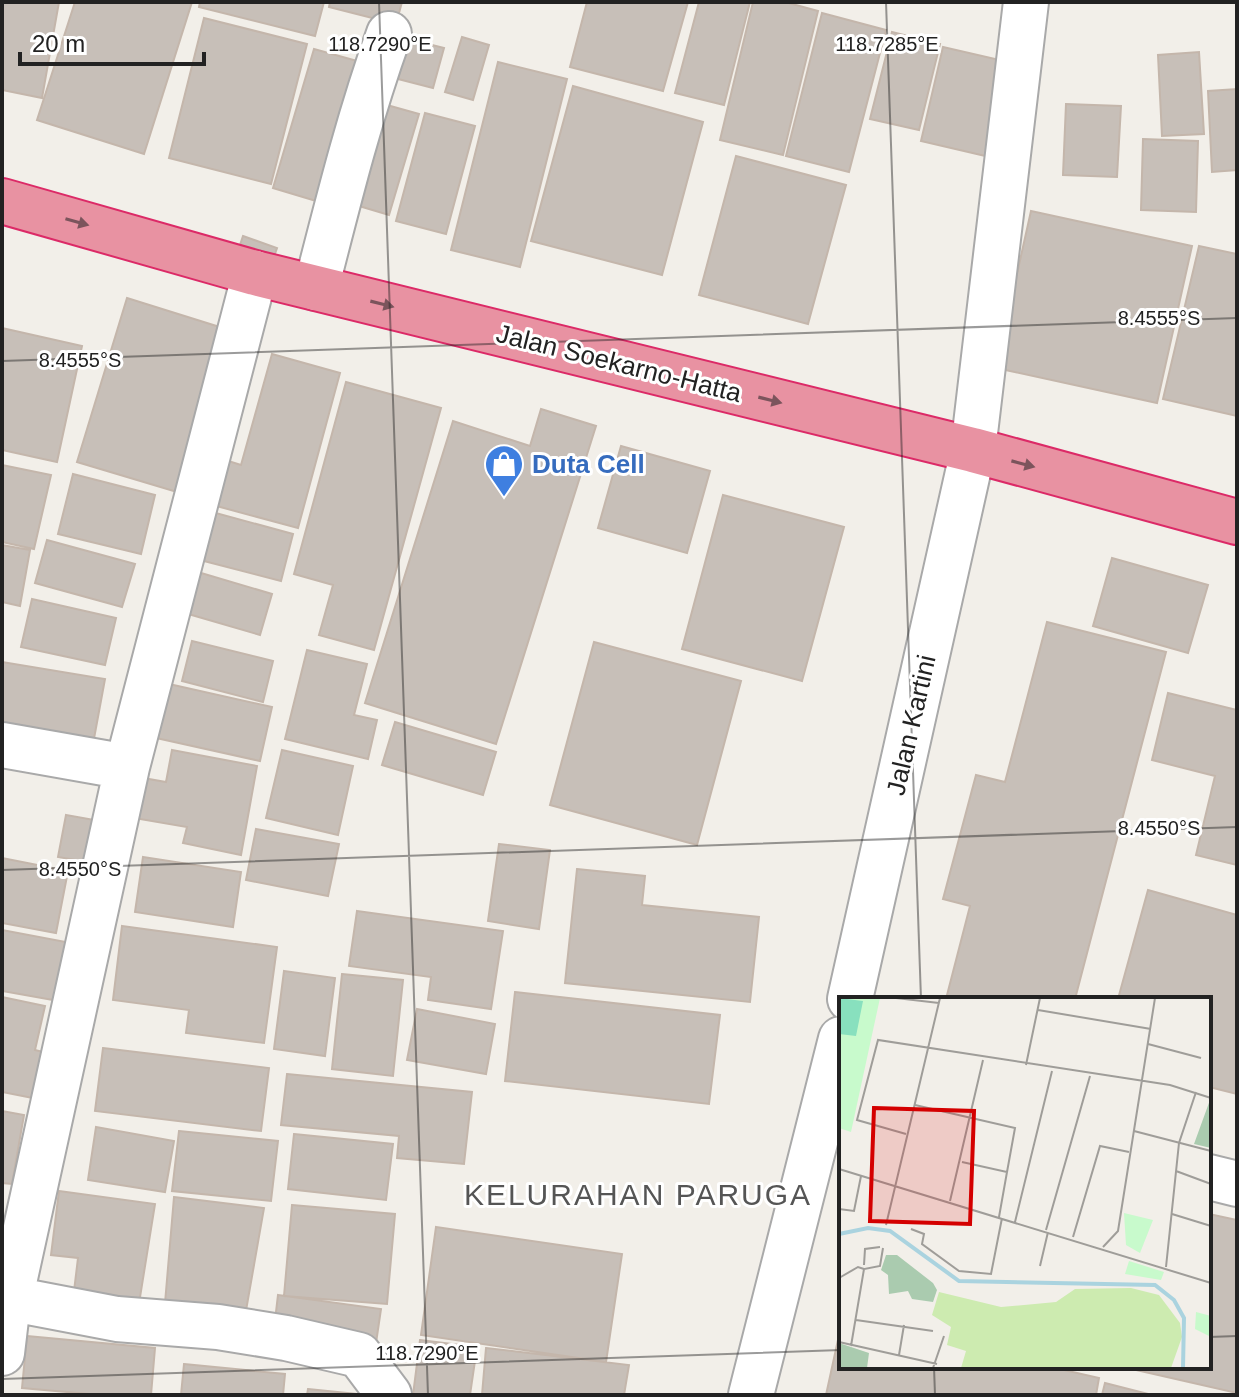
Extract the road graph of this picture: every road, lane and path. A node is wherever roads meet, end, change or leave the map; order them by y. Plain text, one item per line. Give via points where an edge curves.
1 (1026, 2) edge
2 (389, 34) dead end
3 (2, 201) edge
4 (255, 273) junction
5 (316, 288) junction
6 (973, 450) junction
7 (1237, 522) edge
8 (2, 745) edge
9 (127, 767) junction
10 (850, 997) edge
11 (839, 1057) edge
12 (836, 1083) edge
13 (1211, 1178) edge
14 (1237, 1184) edge
15 (6, 1298) edge
16 (2, 1353) edge
17 (389, 1395) edge
18 (751, 1395) edge

1 - 6 street, Jalan Kartini
2 - 5 street
3 -> 4 highway, Jalan Soekarno-Hatta
4 - 5 highway, Jalan Soekarno-Hatta
4 - 9 street
5 -> 6 highway, Jalan Soekarno-Hatta
6 -> 7 highway, Jalan Soekarno-Hatta
6 - 10 street, Jalan Kartini
8 - 9 street
9 - 15 street
11 - 12 street
12 - 18 street
13 - 14 street
15 - 16 street
15 - 17 street via 117,1319 218,1327 359,1355

